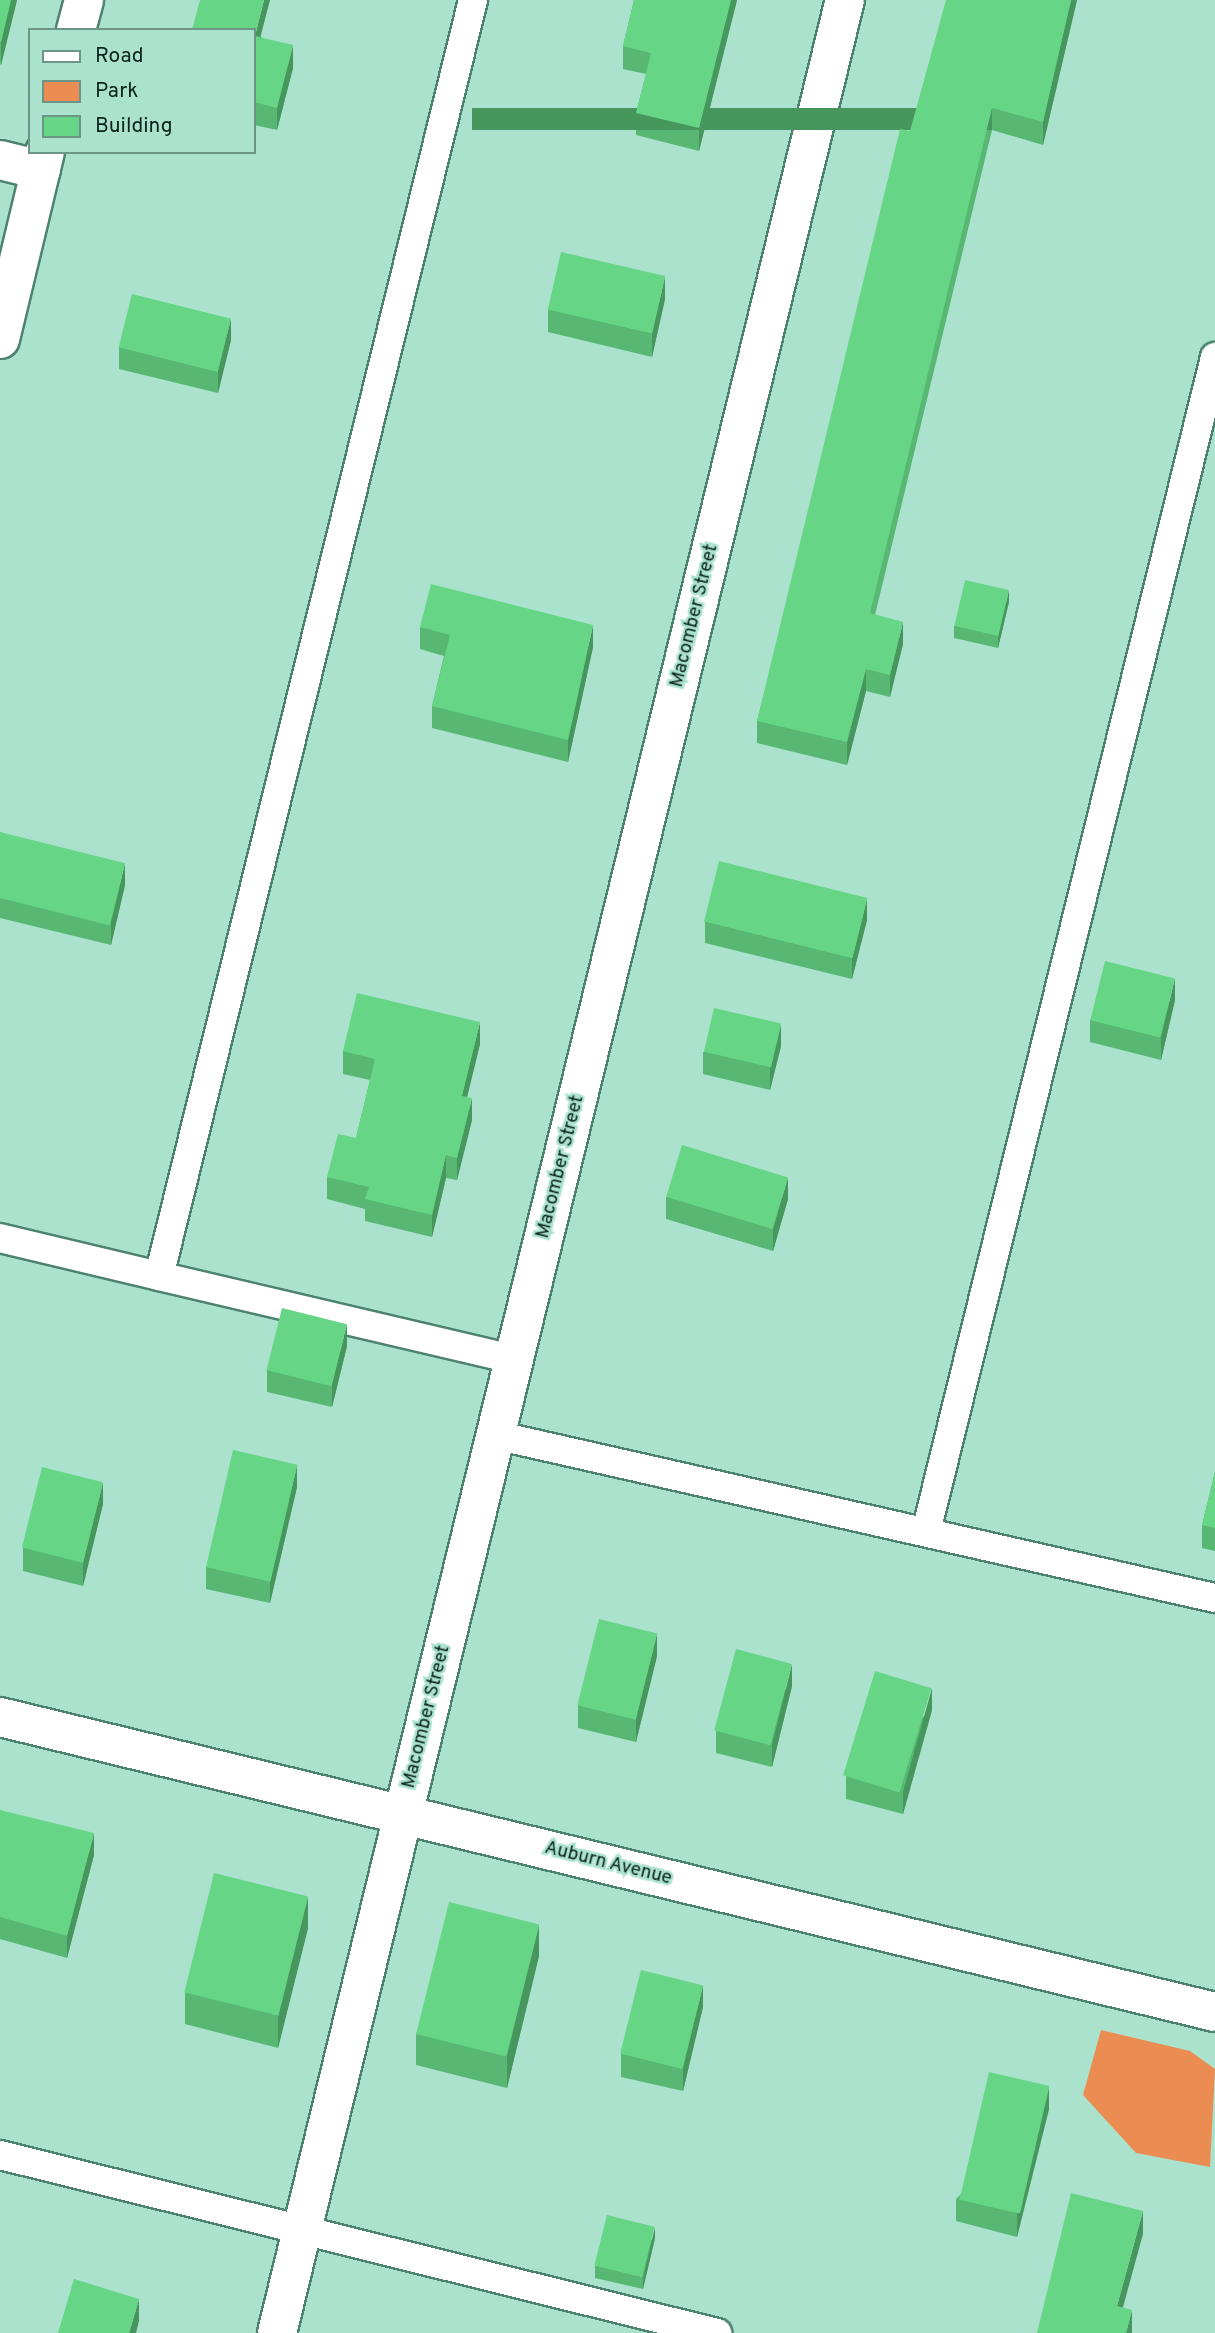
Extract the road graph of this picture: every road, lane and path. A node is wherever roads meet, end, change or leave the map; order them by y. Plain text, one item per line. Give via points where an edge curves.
1 (84, 0) edge
2 (473, 0) edge
3 (845, 0) edge
4 (77, 28) edge
5 (0, 160) edge
6 (43, 161) edge
7 (0, 338) edge
8 (1215, 357) edge
9 (0, 1238) edge
10 (159, 1276) junction
11 (514, 1359) junction
12 (495, 1435) junction
13 (926, 1532) junction
14 (1215, 1598) edge
15 (0, 1717) edge
16 (403, 1815) junction
17 (1215, 2011) edge
18 (0, 2155) edge
19 (303, 2226) junction
20 (276, 2333) edge
21 (717, 2333) edge

1 - 4 street
2 - 10 lane
3 - 11 street, Macomber Street
5 - 6 street
6 - 7 street
8 - 13 lane
9 - 10 lane
10 - 11 lane
11 - 12 street, Macomber Street
12 - 13 lane
12 - 16 street, Macomber Street
13 - 14 lane
15 - 16 street, Auburn Avenue
16 - 17 street, Auburn Avenue
16 - 19 street, Macomber Street
18 - 19 lane
19 - 20 street, Macomber Street
19 - 21 lane via 371,2249

